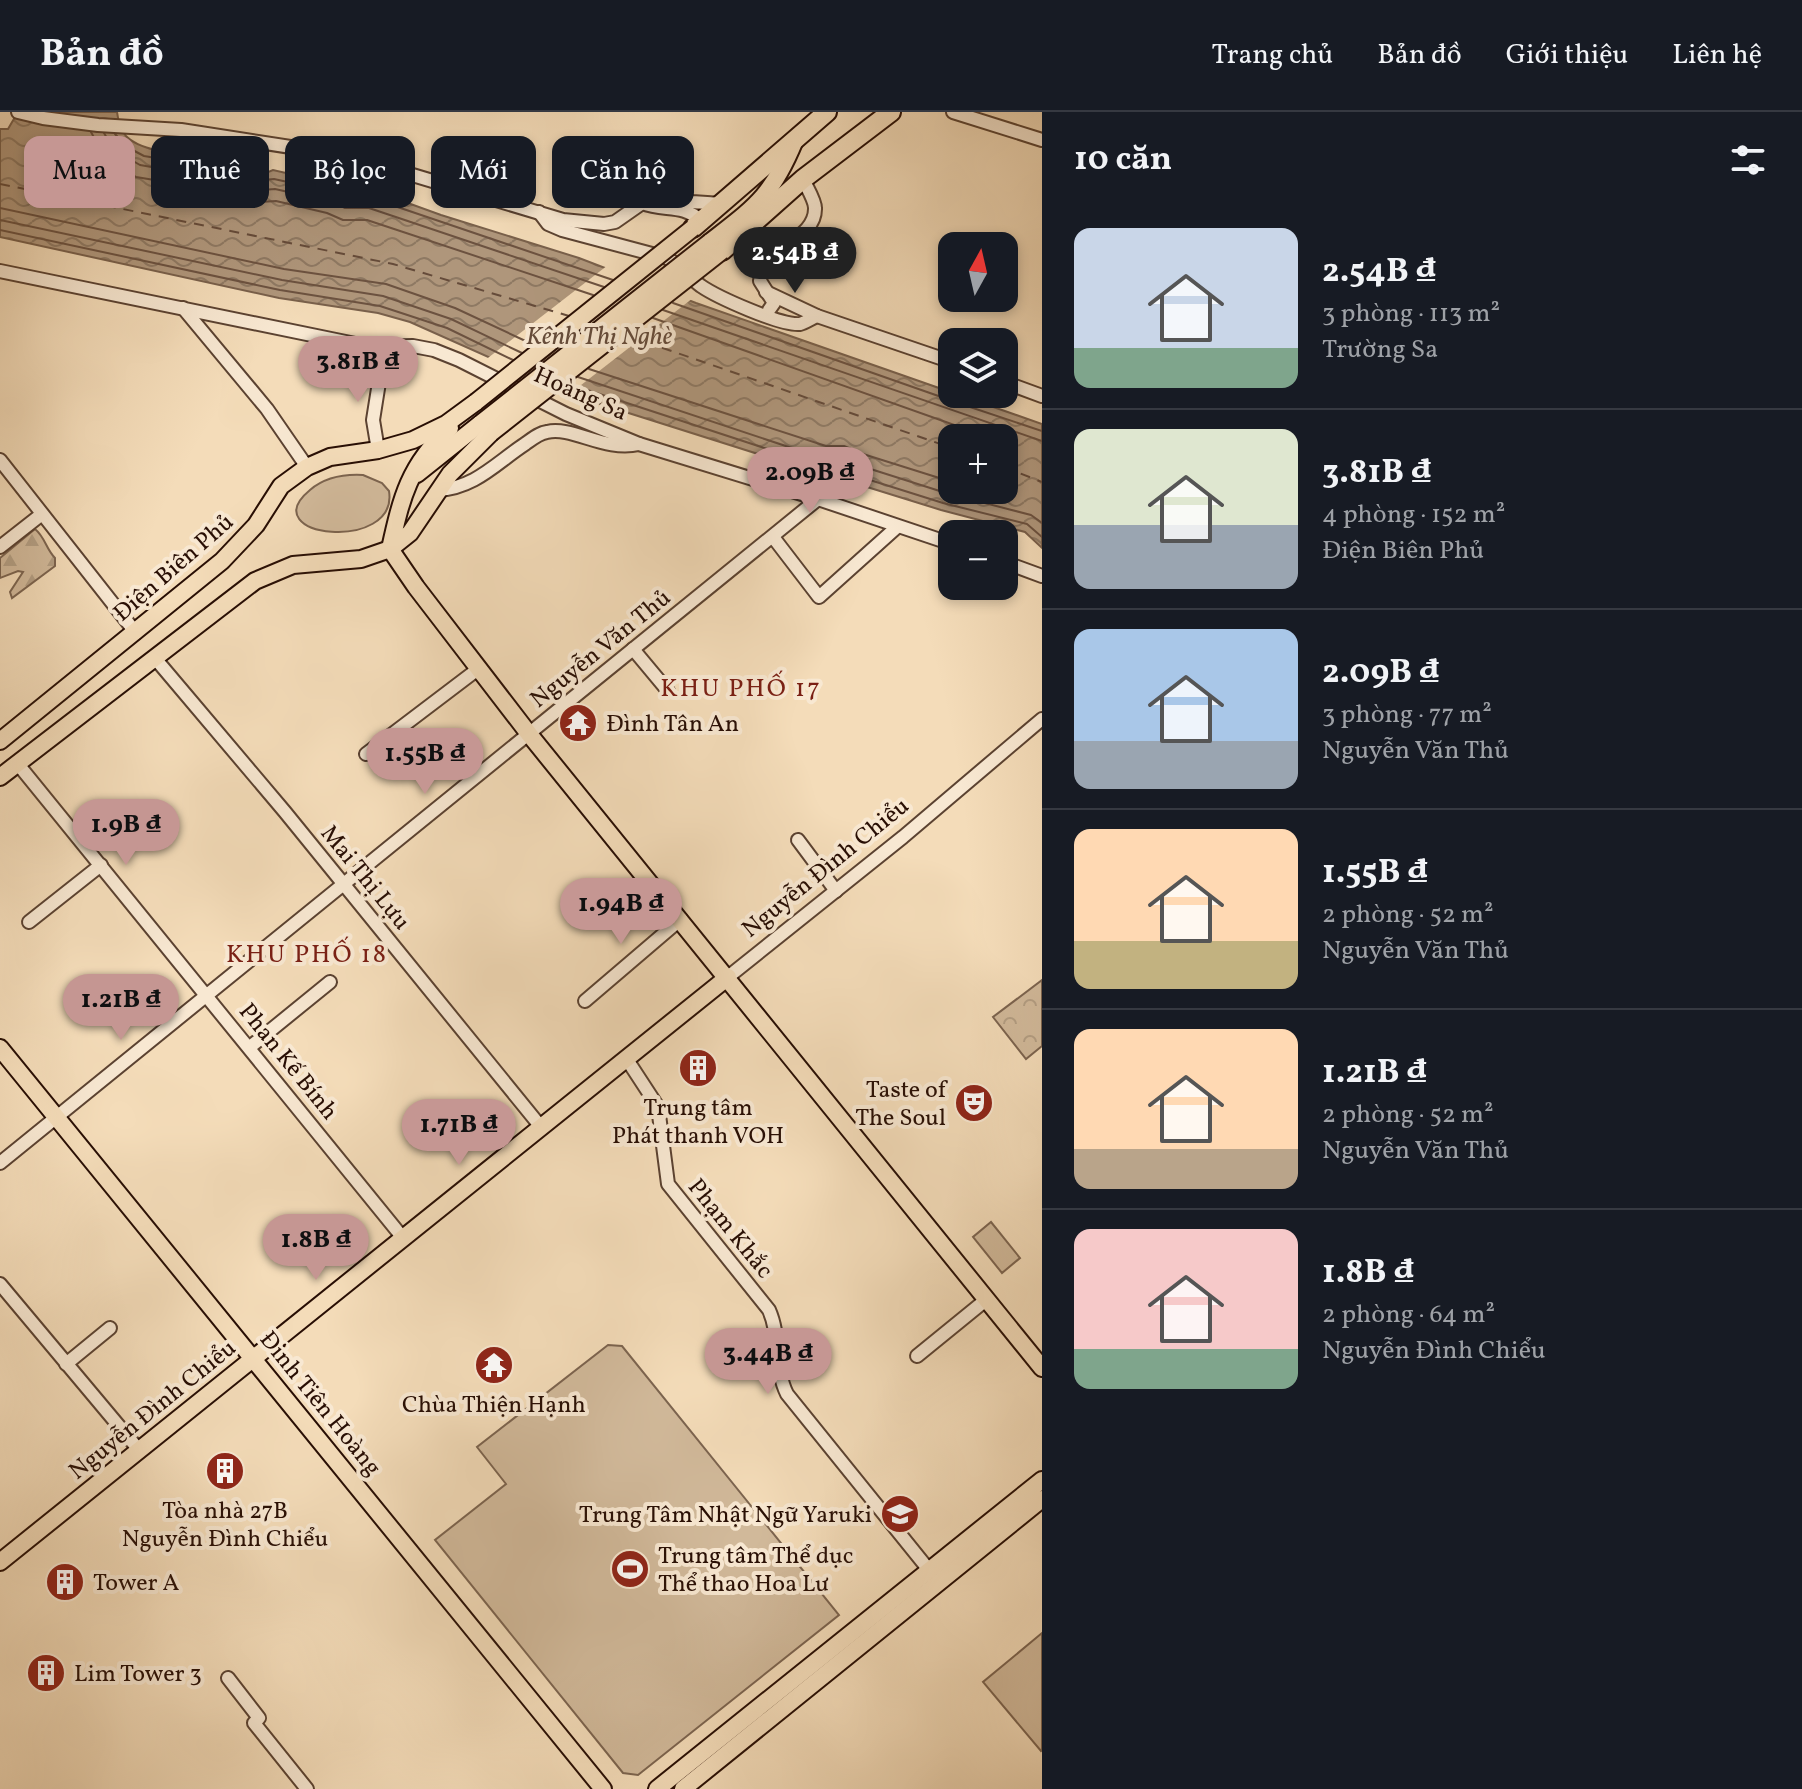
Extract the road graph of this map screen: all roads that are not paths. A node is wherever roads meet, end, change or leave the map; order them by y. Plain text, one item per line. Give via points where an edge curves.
1 (18, 112) edge
2 (827, 112) edge
3 (953, 112) edge
4 (894, 113) edge
5 (795, 140) junction
6 (1042, 140) edge
7 (803, 179) junction
8 (694, 202) edge
9 (722, 204) junction
10 (635, 208) edge
11 (658, 208) edge
12 (539, 212) junction
13 (697, 224) junction
14 (716, 246) junction
15 (0, 271) edge
16 (766, 292) junction
17 (743, 306) junction
18 (183, 308) junction
19 (769, 310) junction
20 (817, 316) junction
21 (370, 347) junction
22 (938, 357) edge
23 (1018, 387) edge
24 (1042, 396) edge
25 (477, 416) junction
26 (639, 444) junction
27 (378, 450) junction
28 (0, 460) edge
29 (307, 467) junction
30 (438, 490) junction
31 (818, 499) junction
32 (42, 514) junction
33 (897, 527) junction
34 (773, 537) junction
35 (938, 540) edge
36 (0, 547) edge
37 (390, 549) junction
38 (1018, 567) edge
39 (1042, 576) edge
40 (136, 633) junction
41 (633, 649) junction
42 (154, 657) junction
43 (478, 669) junction
44 (668, 691) dead end
45 (1040, 724) edge
46 (529, 734) junction
47 (0, 741) edge
48 (366, 754) dead end
49 (17, 763) junction
50 (0, 777) edge
51 (798, 840) dead end
52 (101, 865) junction
53 (344, 886) junction
54 (836, 891) junction
55 (681, 919) junction
56 (29, 922) dead end
57 (728, 977) junction
58 (330, 982) dead end
59 (207, 994) junction
60 (585, 1001) dead end
61 (250, 1047) junction
62 (0, 1048) edge
63 (626, 1058) junction
64 (58, 1117) junction
65 (541, 1127) junction
66 (0, 1163) edge
67 (403, 1238) junction
68 (0, 1284) edge
69 (987, 1299) junction
70 (110, 1328) dead end
71 (917, 1356) dead end
72 (254, 1358) junction
73 (66, 1364) junction
74 (1042, 1368) edge
75 (139, 1450) junction
76 (1042, 1480) edge
77 (1042, 1499) edge
78 (999, 1523) junction
79 (0, 1562) edge
80 (934, 1576) junction
81 (228, 1678) dead end
82 (781, 1700) junction
83 (307, 1789) edge
84 (603, 1789) edge
85 (657, 1789) edge
86 (683, 1789) edge

1 - 12 street via 349,156
2 - 5 highway
3 - 6 street
4 - 7 highway
5 - 9 highway
5 - 14 main road via 772,188
7 - 14 highway
7 - 16 street via 815,207 812,224 763,264 760,281
8 - 9 street
9 - 13 highway
10 - 12 street via 604,224
11 - 13 street via 687,210
12 - 17 street via 562,230 667,258 699,284
13 - 25 main road, bridge
14 - 25 main road, bridge
15 - 18 street, Hoàng Sa
16 - 19 street via 774,303
16 - 20 street
17 - 19 street
17 - 20 street via 799,324
18 - 21 street, Hoàng Sa
18 - 29 street via 267,409
19 - 20 street
20 - 22 street
21 - 26 street, Hoàng Sa via 434,350
21 - 27 street via 380,376 373,420
23 - 24 street
25 - 27 main road, Ðiện Biên Phủ
25 - 30 main road via 462,460
25 - 37 main road via 409,480
26 - 30 street via 614,447 549,431 466,485
26 - 31 street, Hoàng Sa
27 - 29 main road, Ðiện Biên Phủ via 342,454
28 - 32 street
29 - 40 main road, Ðiện Biên Phủ via 281,486 235,550
30 - 37 main road via 417,525
31 - 33 street, Hoàng Sa
31 - 34 street, Nguyễn Văn Thủ
32 - 36 street
32 - 40 street
33 - 34 street via 819,597
33 - 35 street, Hoàng Sa
34 - 41 street, Nguyễn Văn Thủ
37 - 42 main road via 361,559 293,565 267,574
37 - 43 main road
38 - 39 street
40 - 47 main road, Ðiện Biên Phủ
41 - 44 street
41 - 46 street, Nguyễn Văn Thủ
42 - 49 main road
42 - 53 street, Mai Thị Lựu
43 - 46 main road
43 - 48 street
45 - 54 street, Nguyễn Đình Chiểu
46 - 53 street, Nguyễn Văn Thủ
46 - 55 main road
49 - 50 main road
49 - 52 street, Phan Kế Bính
51 - 54 street
52 - 56 street
52 - 59 street, Phan Kế Bính
53 - 59 street, Nguyễn Văn Thủ
53 - 65 street, Mai Thị Lựu
54 - 57 street, Nguyễn Đình Chiểu
55 - 57 main road
55 - 60 street
57 - 63 main road, Nguyễn Đình Chiểu
57 - 69 main road
58 - 61 street
59 - 61 street, Phan Kế Bính
59 - 64 street, Nguyễn Văn Thủ
61 - 67 street, Phan Kế Bính
62 - 64 main road, Đinh Tiên Hoàng
63 - 65 main road, Nguyễn Đình Chiểu
63 - 80 street, Phạm Khắc via 658,1107 668,1184 769,1310 787,1394
64 - 66 street, Nguyễn Văn Thủ
64 - 72 main road, Đinh Tiên Hoàng
65 - 67 main road, Nguyễn Đình Chiểu
67 - 72 main road, Nguyễn Đình Chiểu
68 - 73 street
69 - 71 street
69 - 74 main road
70 - 73 street
72 - 75 main road, Nguyễn Đình Chiểu
72 - 84 main road, Đinh Tiên Hoàng
73 - 75 street
75 - 79 main road, Nguyễn Đình Chiểu
76 - 78 main road
77 - 78 main road
78 - 80 main road
80 - 82 main road
81 - 83 street via 259,1718 254,1723
82 - 85 main road
82 - 86 main road

